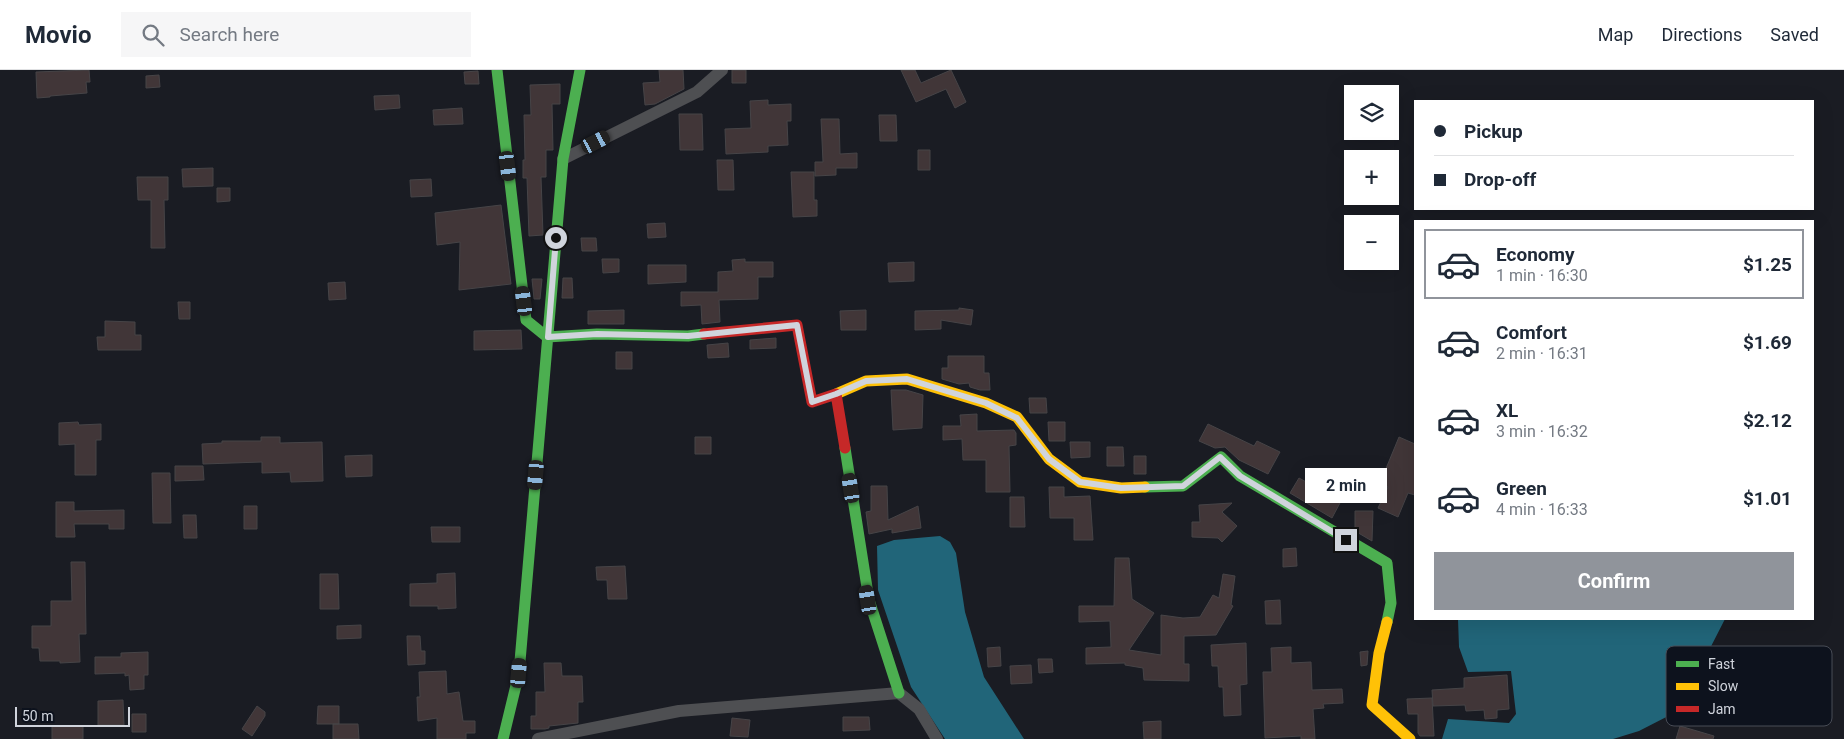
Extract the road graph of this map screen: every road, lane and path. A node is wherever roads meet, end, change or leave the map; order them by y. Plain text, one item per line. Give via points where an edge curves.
1 (496, 70) edge
2 (580, 70) edge
3 (722, 70) edge
4 (563, 159) junction
5 (548, 337) junction
6 (836, 394) junction
7 (899, 693) junction
8 (503, 739) edge
9 (538, 739) edge
10 (937, 739) edge
11 (1410, 739) edge

1 - 5 street via 526,320
2 - 4 street
3 - 4 street via 697,92
4 - 5 street
5 - 6 street via 597,334 688,336 797,325 812,402
5 - 8 street via 519,673
6 - 7 street via 868,600
6 - 11 street via 866,381 907,379 986,403 1017,418 1049,459 1080,482 1121,488 1183,486 1220,457 1240,476 1387,563 1391,603 1379,652 1372,705
7 - 9 street via 679,711
7 - 10 street via 919,709

